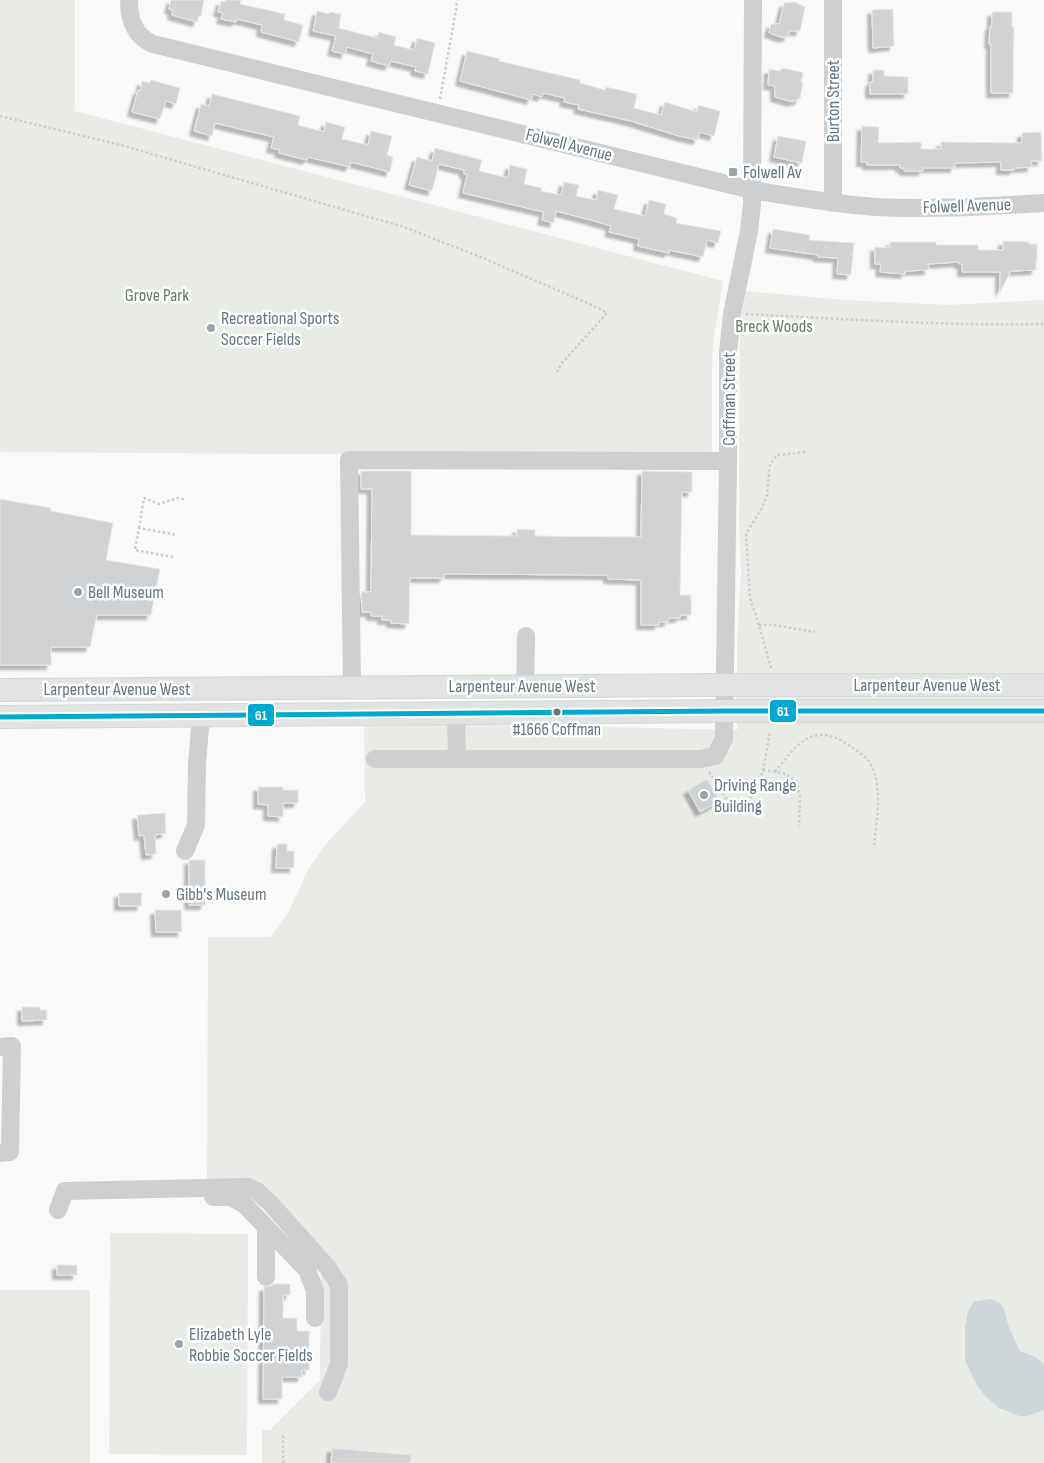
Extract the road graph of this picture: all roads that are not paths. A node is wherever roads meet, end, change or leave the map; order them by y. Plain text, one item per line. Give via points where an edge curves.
1 (129, 0) edge
2 (753, 0) edge
3 (833, 0) edge
4 (752, 190) junction
5 (833, 203) junction
6 (1044, 203) edge
7 (728, 461) junction
8 (526, 636) dead end
9 (725, 685) junction
10 (1044, 685) edge
11 (525, 687) junction
12 (352, 688) junction
13 (218, 689) junction
14 (0, 690) edge
15 (725, 711) junction
16 (1044, 711) edge
17 (456, 713) junction
18 (211, 715) junction
19 (0, 717) edge
20 (456, 759) junction
21 (375, 760) dead end
22 (185, 851) dead end
23 (0, 1047) edge
24 (0, 1153) edge
25 (266, 1227) junction
26 (266, 1277) dead end
27 (316, 1318) dead end
28 (328, 1392) dead end

1 - 4 street, Folwell Avenue via 132,26 142,38 153,44
2 - 4 street, Coffman Street
3 - 5 street, Burton Street
4 - 5 street, Folwell Avenue
4 - 7 street, Coffman Street via 749,230 732,314 728,353
5 - 6 street, Folwell Avenue via 917,208
7 - 9 street, Coffman Street
7 - 12 street via 349,460
8 - 11 street
9 - 10 main road, Larpenteur Avenue West
9 - 11 main road, Larpenteur Avenue West
9 - 15 street, Coffman Street
11 - 12 main road, Larpenteur Avenue West
12 - 13 main road, Larpenteur Avenue West
13 - 14 main road, Larpenteur Avenue West
13 - 18 main road
15 - 16 main road, Larpenteur Avenue West
15 - 17 main road, Larpenteur Avenue West
15 - 20 street, Coffman Street via 724,740 715,756 700,759
17 - 18 main road, Larpenteur Avenue West
17 - 20 street
18 - 19 main road, Larpenteur Avenue West
18 - 22 street via 197,764 196,825
20 - 21 street
23 - 24 street via 12,1046 10,1152
25 - 26 street
25 - 27 street via 307,1270 315,1291
25 - 28 street via 245,1205 231,1197 91,1198 72,1200 59,1210 65,1191 248,1187 257,1191 328,1268 339,1285 339,1364

